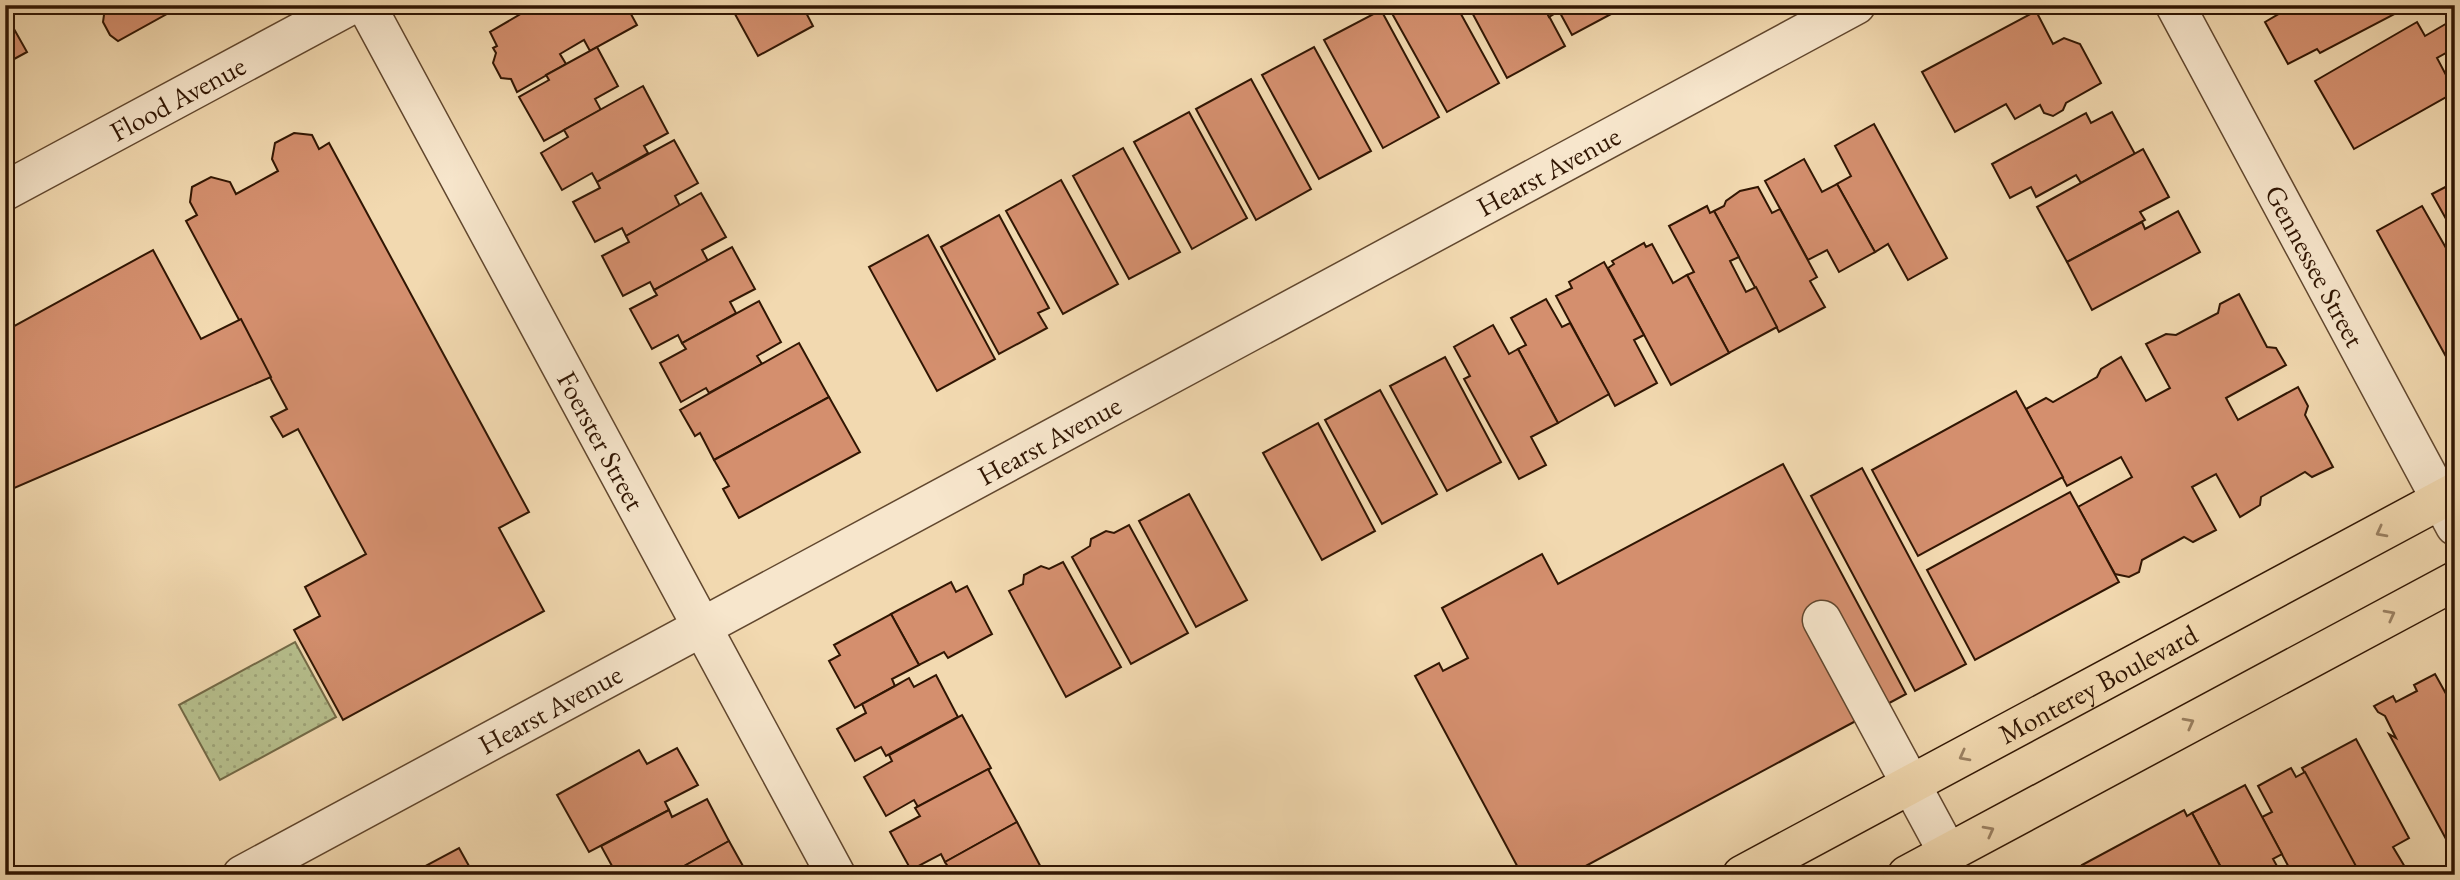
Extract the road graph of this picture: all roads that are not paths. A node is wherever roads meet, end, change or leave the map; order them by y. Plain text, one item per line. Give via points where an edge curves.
1 (351, 5) edge
2 (366, 5) edge
3 (1856, 5) edge
4 (2175, 5) edge
5 (5, 191) edge
6 (2450, 506) edge
7 (2455, 581) edge
8 (1822, 620) dead end
9 (702, 627) junction
10 (1911, 785) junction
11 (1948, 853) junction
12 (242, 875) edge
13 (836, 875) edge
14 (1742, 875) edge
15 (1907, 875) edge

1 - 5 street, Flood Avenue
2 - 9 street, Foerster Street
3 - 9 street, Hearst Avenue
4 - 6 street, Gennessee Street
6 -> 10 main road, Monterey Boulevard
11 -> 7 main road
8 - 10 street
9 - 12 street, Hearst Avenue
9 - 13 street, Foerster Street
10 - 11 street
10 - 14 main road, Monterey Boulevard
11 - 15 main road

